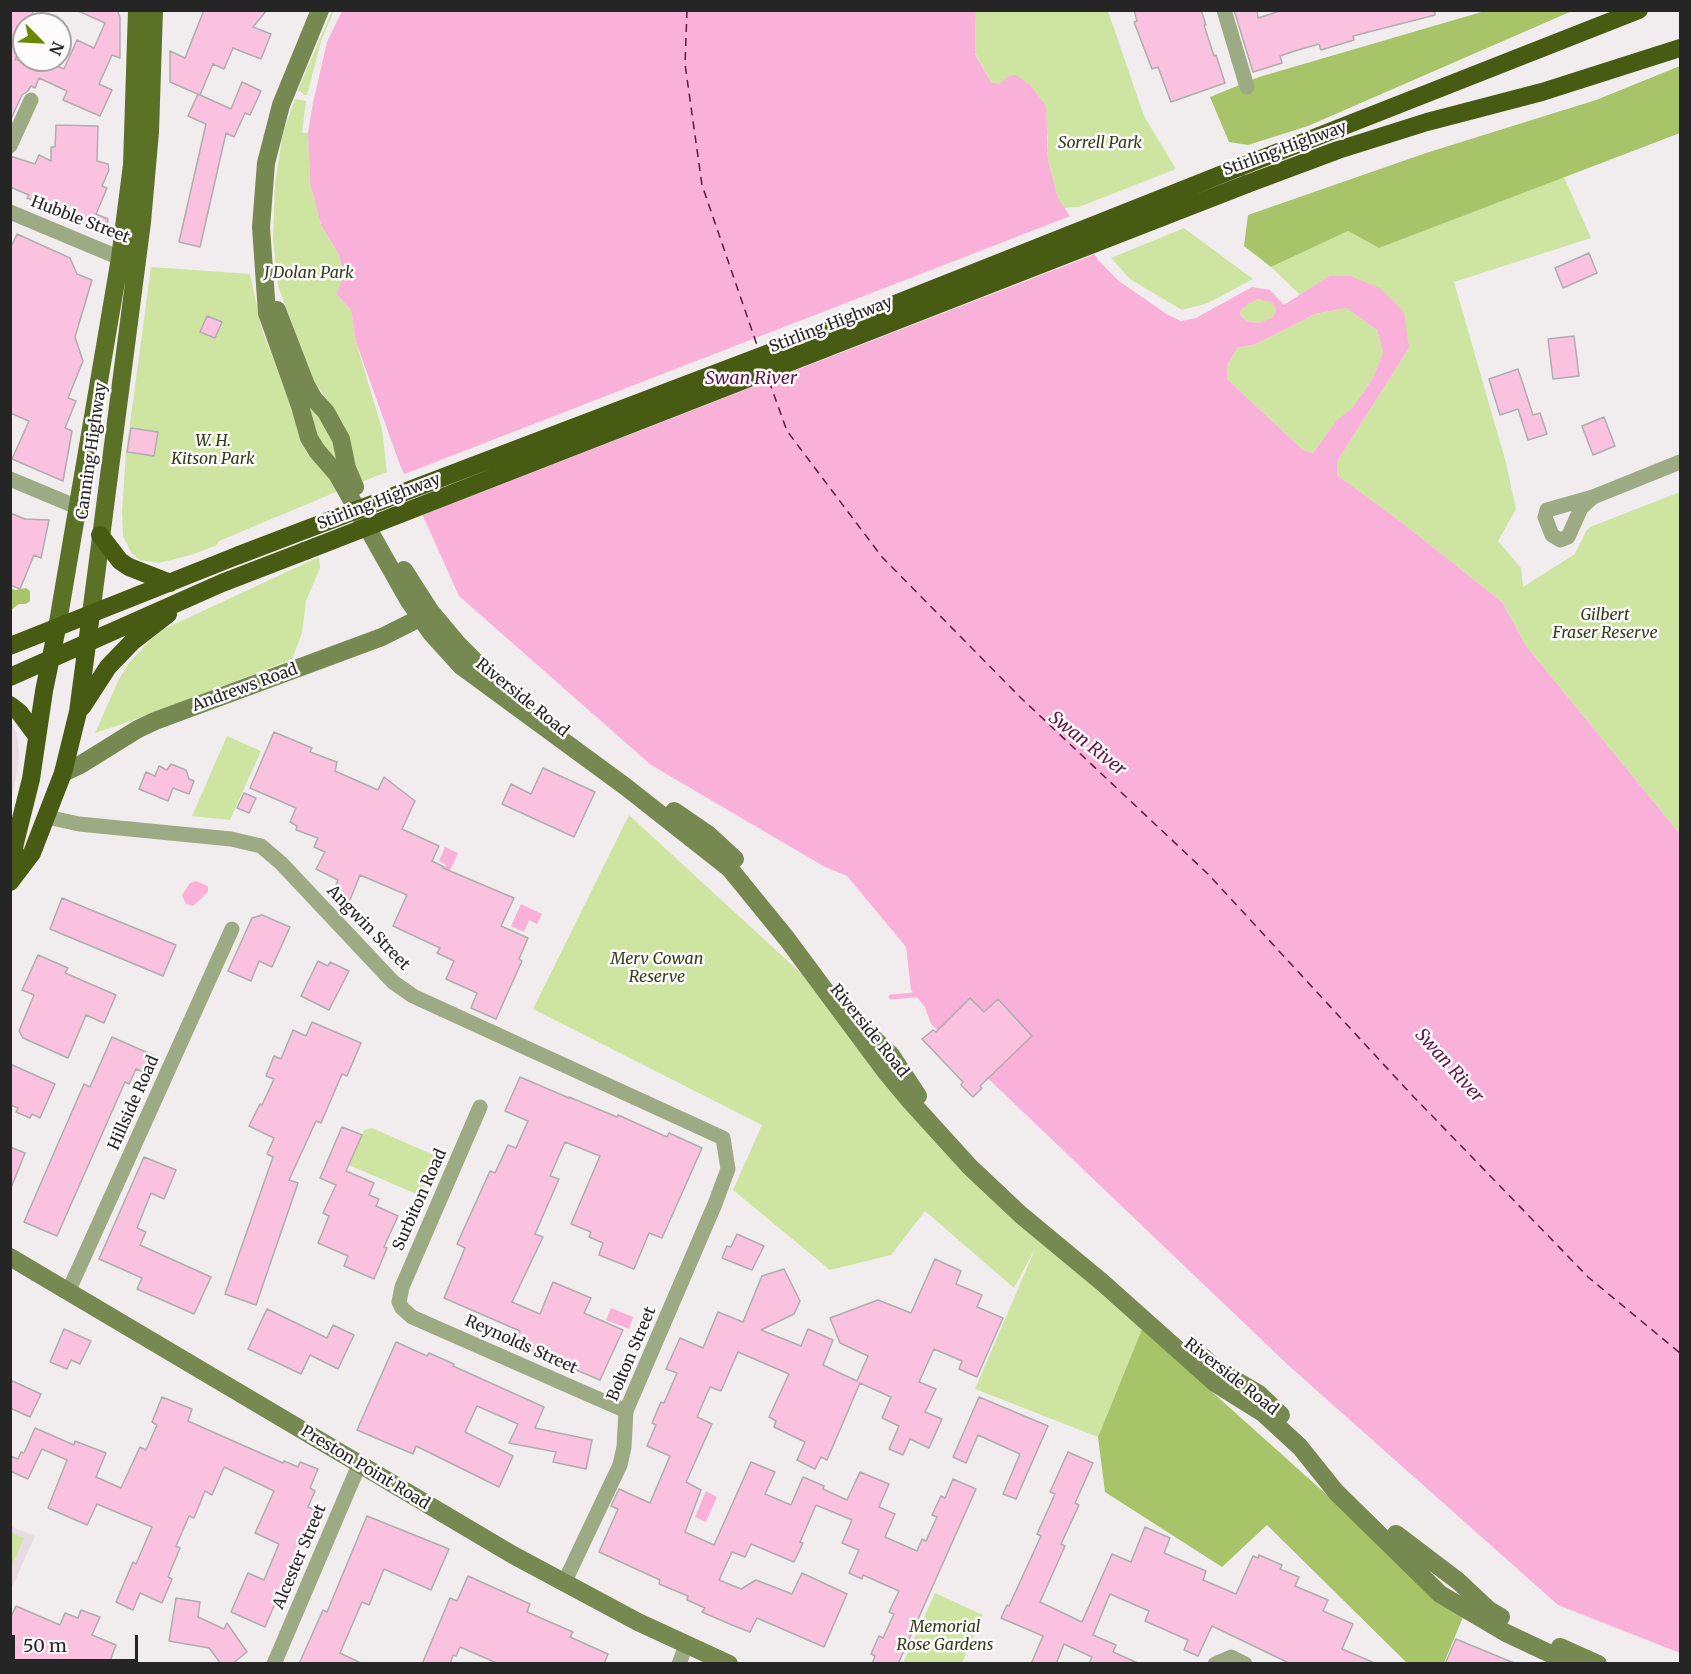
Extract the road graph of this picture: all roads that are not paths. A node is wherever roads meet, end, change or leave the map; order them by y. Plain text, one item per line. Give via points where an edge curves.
1 (137, 10) edge
2 (154, 10) edge
3 (320, 10) edge
4 (1224, 10) edge
5 (1639, 10) edge
6 (1680, 48) edge
7 (1247, 87) dead end
8 (31, 100) dead end
9 (10, 146) edge
10 (1243, 175) junction
11 (10, 212) edge
12 (128, 258) junction
13 (267, 290) junction
14 (1680, 462) edge
15 (10, 478) edge
16 (1593, 497) dead end
17 (77, 507) junction
18 (100, 535) junction
19 (170, 583) junction
20 (180, 602) junction
21 (91, 614) junction
22 (426, 615) junction
23 (57, 628) junction
24 (87, 644) junction
25 (10, 646) edge
26 (50, 660) junction
27 (10, 677) edge
28 (10, 705) edge
29 (78, 712) junction
30 (37, 736) junction
31 (63, 773) junction
32 (47, 817) junction
33 (10, 876) edge
34 (10, 882) edge
35 (232, 929) dead end
36 (480, 1107) dead end
37 (723, 1138) joint
38 (10, 1257) edge
39 (68, 1292) junction
40 (402, 1308) joint
41 (626, 1411) junction
42 (359, 1465) junction
43 (564, 1583) junction
44 (687, 1645) junction
45 (274, 1664) edge
46 (679, 1664) edge
47 (729, 1664) edge
48 (1215, 1664) edge
49 (1245, 1664) edge
50 (1572, 1664) edge
51 (1598, 1664) edge

1 - 12 main road, Canning Highway
2 - 12 main road, Canning Highway via 150,132
3 - 13 street, Riverside Road via 281,105 266,164 261,227
4 - 7 street
5 - 10 highway, Stirling Highway
6 - 10 highway, Stirling Highway via 1542,92
8 - 9 street
10 - 19 highway, Stirling Highway, bridge
10 - 20 highway, Stirling Highway, bridge
11 - 12 street, Hubble Street
12 - 17 main road, Canning Highway
12 - 18 main road, Canning Highway
13 - 22 street, Riverside Road via 306,385 341,439 356,489
13 - 22 street, Riverside Road via 267,313 309,438 337,474
14 - 16 street
15 - 17 street
17 - 23 main road, Canning Highway
18 - 19 highway via 120,561
18 - 21 main road, Canning Highway
19 - 21 highway, Stirling Highway
20 - 24 highway, Stirling Highway
20 - 29 highway via 108,667
21 - 23 highway, Stirling Highway
21 - 24 highway, Canning Highway
22 - 31 street, Andrews Road via 382,636 154,721
22 - 50 street, Riverside Road via 461,666 730,869 885,1071 1000,1196 1215,1383 1263,1413 1300,1447 1336,1492 1440,1594 1506,1633
22 - 51 street, Riverside Road via 489,676 709,835 737,861 866,1030 891,1055 926,1109 1008,1193 1137,1298 1215,1368 1259,1394 1293,1426 1347,1491 1489,1611
23 - 25 highway, Stirling Highway
23 - 26 highway, Canning Highway
24 - 26 highway, Stirling Highway
24 - 29 highway, Canning Highway
26 - 27 highway, Stirling Highway
26 - 30 highway, Canning Highway
28 - 30 highway
29 - 31 highway, Canning Highway
30 - 33 highway, Canning Highway
31 - 32 highway, Canning Highway
32 - 34 highway, Canning Highway via 32,853
32 - 37 street, Angwin Street via 79,824 231,838 261,846 393,982 413,996
35 - 39 street, Hillside Road
36 - 40 street, Surbiton Road via 402,1287
37 - 41 street, Bolton Street via 728,1169
38 - 39 street, Preston Point Road
39 - 42 street, Preston Point Road
40 - 41 street, Reynolds Street via 412,1317
41 - 43 street, Bolton Street via 620,1465
42 - 43 street, Preston Point Road
42 - 45 street, Alcester Street
43 - 44 street, Preston Point Road
44 - 46 street
44 - 47 street, Preston Point Road
48 - 49 street via 1231,1658

